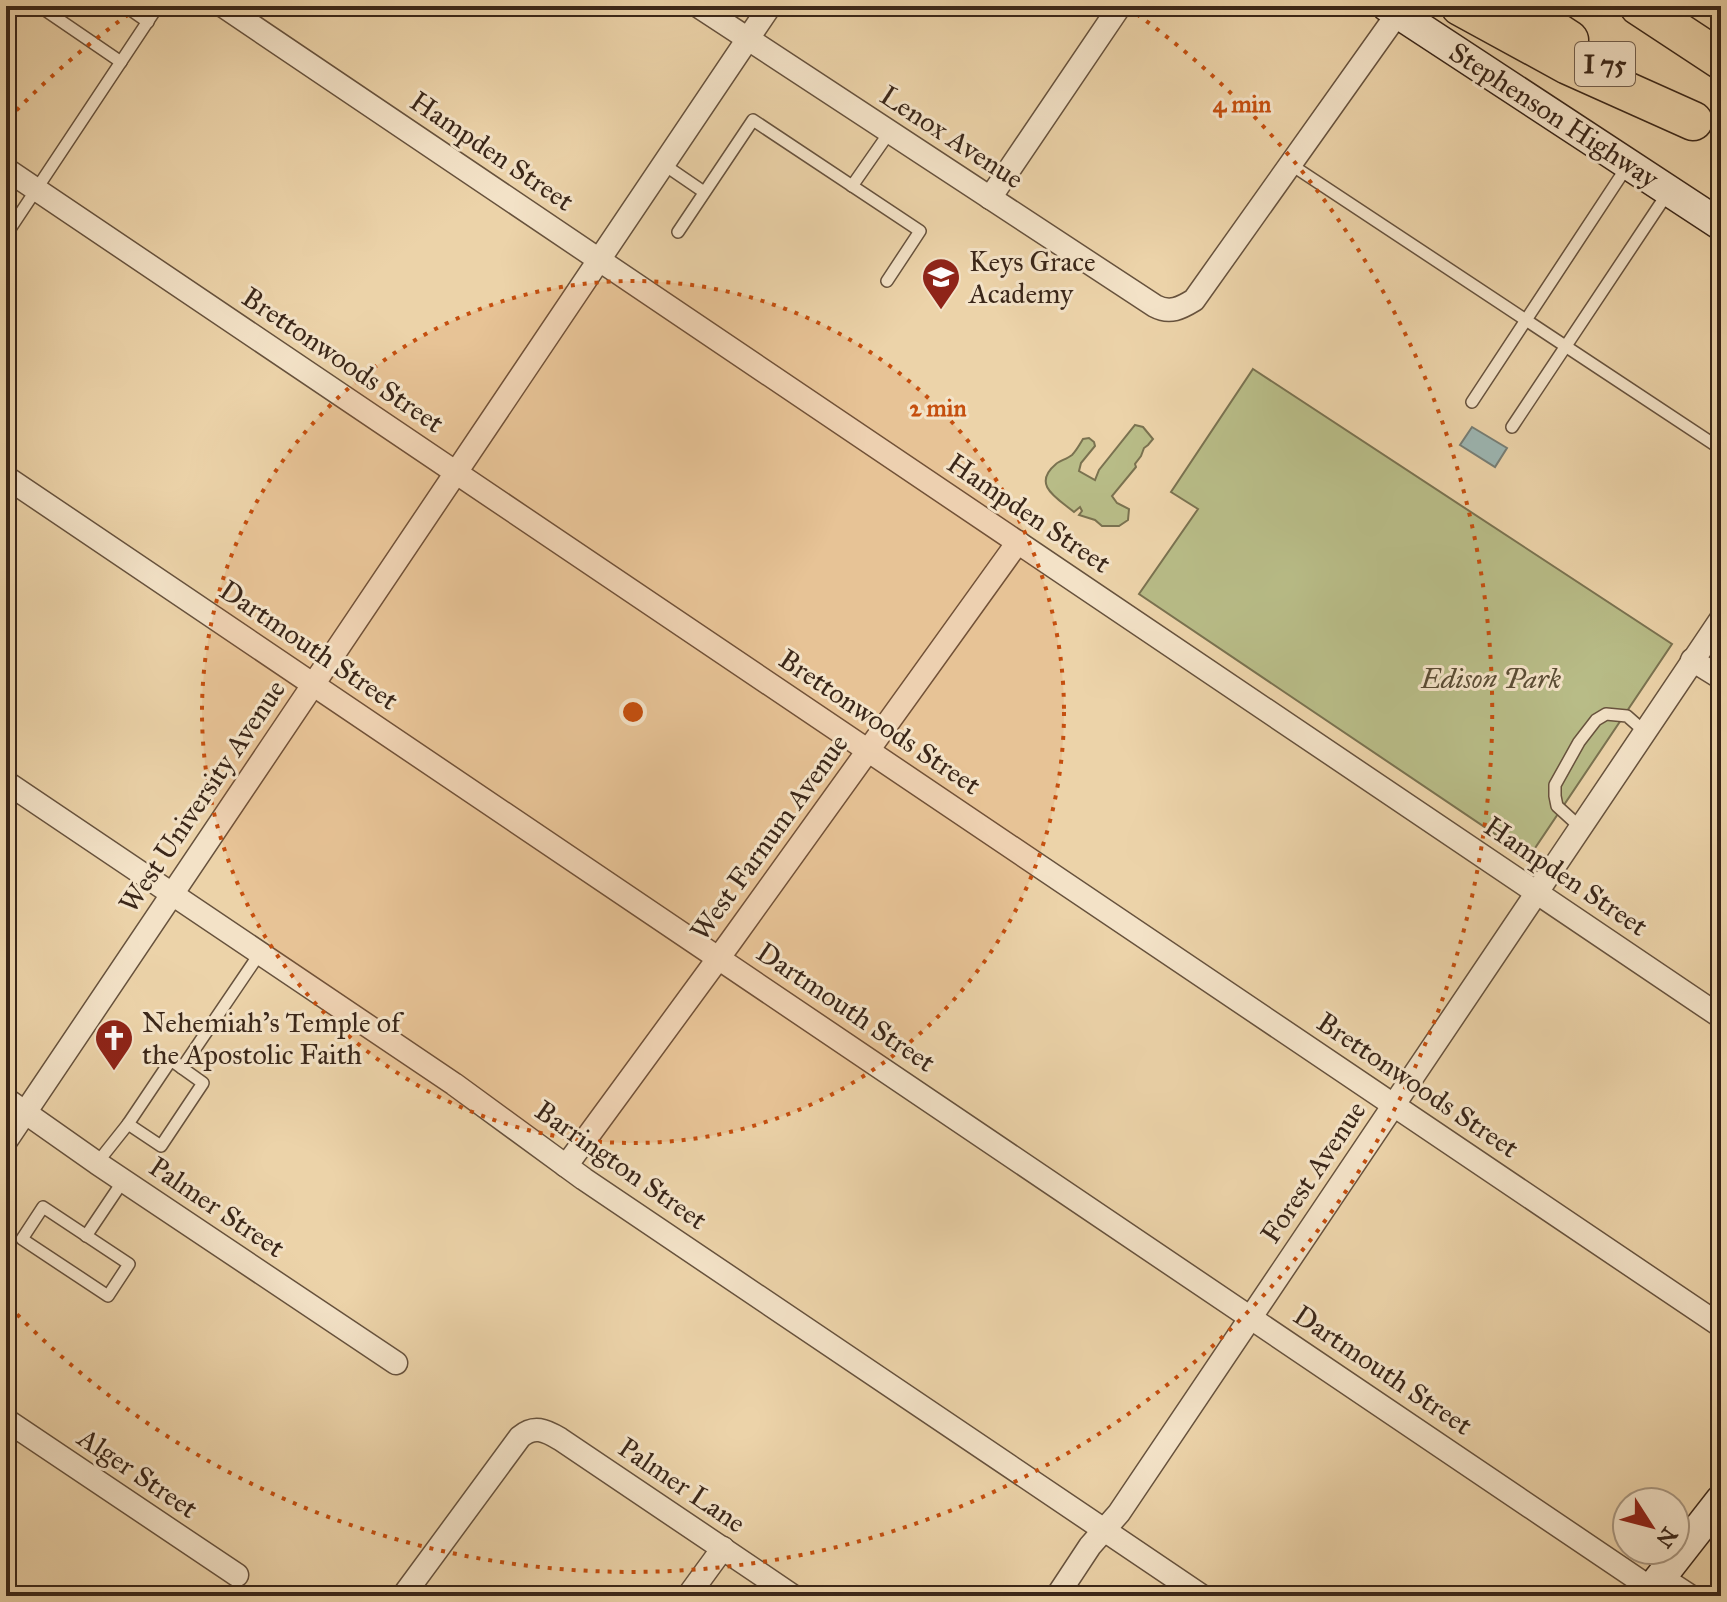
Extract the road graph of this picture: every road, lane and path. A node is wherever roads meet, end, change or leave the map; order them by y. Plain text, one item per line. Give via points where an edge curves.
1 (39, 6) edge
2 (125, 6) edge
3 (158, 6) edge
4 (223, 6) edge
5 (698, 6) edge
6 (770, 6) edge
7 (1120, 6) edge
8 (1460, 6) edge
9 (1517, 6) edge
10 (1639, 6) edge
11 (1392, 10) edge
12 (148, 22) junction
13 (747, 39) junction
14 (1721, 60) edge
15 (121, 62) junction
16 (1707, 131) edge
17 (889, 133) junction
18 (663, 164) junction
19 (1289, 164) junction
20 (1628, 165) junction
21 (6, 169) edge
22 (852, 186) junction
23 (36, 190) junction
24 (1669, 191) junction
25 (704, 192) junction
26 (990, 198) junction
27 (1721, 225) edge
28 (8, 227) edge
29 (678, 232) dead end
30 (599, 260) junction
31 (887, 281) dead end
32 (1527, 320) junction
33 (1565, 346) junction
34 (1472, 402) dead end
35 (1512, 427) dead end
36 (1721, 449) edge
37 (456, 472) junction
38 (6, 477) edge
39 (1018, 542) junction
40 (1721, 619) edge
41 (1692, 660) junction
42 (1721, 678) edge
43 (313, 684) junction
44 (1644, 731) junction
45 (868, 750) junction
46 (6, 782) edge
47 (1580, 827) junction
48 (1537, 893) junction
49 (172, 895) junction
50 (260, 953) junction
51 (719, 957) junction
52 (1721, 1017) edge
53 (182, 1068) junction
54 (6, 1099) edge
55 (1394, 1105) junction
56 (26, 1112) junction
57 (128, 1124) junction
58 (6, 1141) edge
59 (97, 1163) junction
60 (566, 1166) junction
61 (123, 1181) junction
62 (86, 1236) junction
63 (1251, 1318) junction
64 (1721, 1326) edge
65 (396, 1363) dead end
66 (6, 1420) edge
67 (1721, 1500) edge
68 (1104, 1529) junction
69 (723, 1548) junction
70 (237, 1575) dead end
71 (1653, 1587) edge
72 (403, 1596) edge
73 (688, 1596) edge
74 (793, 1596) edge
75 (1057, 1596) edge
76 (1202, 1596) edge
77 (1690, 1596) edge

1 - 15 lane
2 - 12 lane
3 - 12 lane
4 - 30 street, Hampden Street
5 - 13 street, Lenox Avenue
6 - 13 street, West University Avenue
7 - 26 street
8 - 16 highway
9 - 16 highway, I 75
10 - 14 highway, I 75
11 - 19 street
11 - 20 main road, Stephenson Highway
12 - 15 lane
13 - 17 street, Lenox Avenue
13 - 18 street, West University Avenue
15 - 23 lane
17 - 22 lane
17 - 26 street, Lenox Avenue
18 - 25 lane
18 - 30 street, West University Avenue
19 - 26 street, Lenox Avenue via 1194,300 1168,310
19 - 32 lane
20 - 24 main road, Stephenson Highway
20 - 32 lane
21 - 23 street, Brettonwoods Street
22 - 25 lane via 753,120
22 - 31 lane via 920,231
23 - 28 lane
23 - 37 street, Brettonwoods Street
24 - 27 main road, Stephenson Highway
24 - 33 lane
25 - 29 lane
30 - 37 street, West University Avenue
30 - 39 street, Hampden Street
32 - 33 lane
32 - 34 lane
33 - 35 lane
33 - 36 lane
37 - 43 street, West University Avenue
37 - 45 street, Brettonwoods Street
38 - 43 street, Dartmouth Street
39 - 45 street, West Farnum Avenue
39 - 48 street, Hampden Street
40 - 41 street, Forest Avenue
41 - 42 street
41 - 44 street, Forest Avenue
43 - 49 street, West University Avenue
43 - 51 street, Dartmouth Street
44 - 47 street, Forest Avenue
44 - 47 lane via 1627,716 1606,714 1579,742 1555,785 1555,796 1557,806
45 - 51 street, West Farnum Avenue
45 - 55 street, Brettonwoods Street
46 - 49 street, Barrington Street
47 - 48 street, Forest Avenue
48 - 52 street, Hampden Street
48 - 55 street, Forest Avenue
49 - 50 street, Barrington Street
49 - 56 street, West University Avenue
50 - 53 lane
50 - 60 street, Barrington Street
51 - 60 street, West Farnum Avenue
51 - 63 street, Dartmouth Street
53 - 57 lane via 171,1060
53 - 57 lane via 203,1083 161,1146
54 - 56 street, Palmer Street
55 - 63 street, Forest Avenue
55 - 64 street, Brettonwoods Street
56 - 58 street, West University Avenue
56 - 59 street, Palmer Street
57 - 59 lane
59 - 61 street, Palmer Street
60 - 68 street, Barrington Street
61 - 62 lane
61 - 65 street, Palmer Street
62 - 62 lane via 43,1207 22,1239 108,1296 129,1264
63 - 68 street, Forest Avenue
63 - 71 street, Dartmouth Street
66 - 70 street, Alger Street
67 - 71 main road
68 - 75 street, Forest Avenue
68 - 76 street, Barrington Street
69 - 72 street, Palmer Lane via 560,1439 535,1429 520,1437
69 - 73 street
69 - 74 street, Palmer Lane
71 - 77 street, Dartmouth Street

